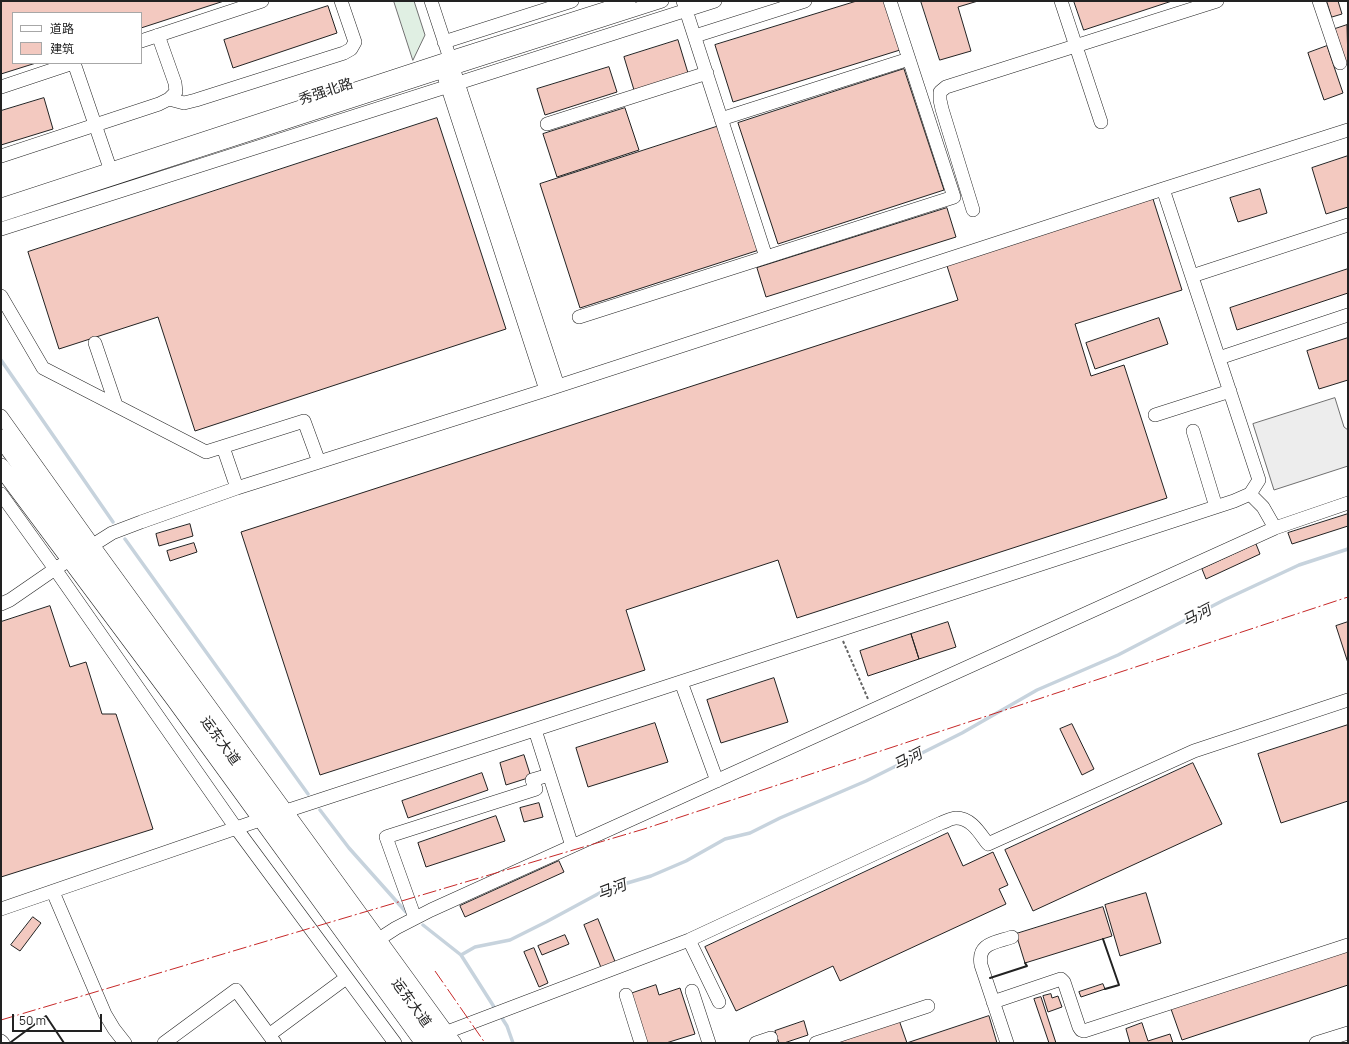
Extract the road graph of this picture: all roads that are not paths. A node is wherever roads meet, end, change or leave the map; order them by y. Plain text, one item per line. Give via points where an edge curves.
1 (262, 1) edge
2 (341, 1) edge
3 (431, 1) edge
4 (572, 1) edge
5 (629, 1) edge
6 (662, 1) edge
7 (715, 1) edge
8 (804, 1) edge
9 (890, 1) edge
10 (1061, 1) edge
11 (1217, 1) edge
12 (1319, 1) edge
13 (684, 6) edge
14 (158, 35) junction
15 (695, 36) junction
16 (142, 41) edge
17 (444, 42) junction
18 (1076, 46) junction
19 (909, 59) junction
20 (1340, 62) dead end
21 (70, 64) edge
22 (73, 64) edge
23 (446, 65) junction
24 (707, 74) junction
25 (452, 85) junction
26 (1, 86) edge
27 (169, 99) junction
28 (721, 119) junction
29 (1100, 122) dead end
30 (547, 124) dead end
31 (95, 126) junction
32 (1348, 130) edge
33 (1, 156) edge
34 (112, 174) junction
35 (1163, 189) junction
36 (1, 205) edge
37 (973, 210) dead end
38 (1, 215) edge
39 (1348, 225) edge
40 (1, 229) edge
41 (766, 257) junction
42 (1192, 276) junction
43 (1, 296) edge
44 (1348, 315) edge
45 (579, 317) dead end
46 (95, 343) dead end
47 (1219, 358) junction
48 (552, 388) junction
49 (1230, 391) junction
50 (116, 405) junction
51 (1155, 415) dead end
52 (1, 416) edge
53 (1193, 430) dead end
54 (1, 438) edge
55 (223, 446) junction
56 (319, 462) junction
57 (1, 467) edge
58 (237, 488) junction
59 (1, 494) edge
60 (1250, 494) junction
61 (1348, 503) edge
62 (1216, 507) junction
63 (1275, 528) junction
64 (82, 552) junction
65 (55, 569) junction
66 (1, 604) edge
67 (681, 682) junction
68 (1348, 700) edge
69 (535, 730) junction
70 (549, 775) junction
71 (717, 781) junction
72 (274, 815) junction
73 (236, 828) junction
74 (572, 846) junction
75 (53, 892) junction
76 (1, 909) edge
77 (415, 918) junction
78 (1012, 937) dead end
79 (379, 939) junction
80 (689, 940) junction
81 (1348, 945) edge
82 (346, 978) junction
83 (692, 991) dead end
84 (626, 996) dead end
85 (719, 1002) dead end
86 (993, 1002) junction
87 (928, 1006) dead end
88 (1348, 1033) edge
89 (444, 1038) edge
90 (771, 1038) dead end
91 (272, 1039) edge
92 (125, 1043) edge
93 (164, 1043) edge
94 (394, 1043) edge
95 (424, 1043) edge
96 (455, 1043) edge
97 (641, 1043) edge
98 (710, 1043) edge
99 (756, 1043) edge
100 (816, 1043) edge
101 (1007, 1043) edge
102 (1316, 1043) edge

1 - 14 street
2 - 27 street via 355,42 351,49 344,53 196,100 184,103
3 - 17 street
4 - 17 street
5 - 23 street, 秀强北路
6 - 23 street, 秀强北路
7 - 13 street
8 - 15 street
9 - 19 street
10 - 18 street
11 - 18 street
12 - 20 street
13 - 15 street
13 - 25 street
14 - 16 street
14 - 27 street via 175,83 176,92
15 - 24 street
17 - 23 street
18 - 29 street
18 - 37 street via 946,87 940,92 942,109
19 - 28 street
19 - 41 street via 954,197
21 - 26 street
22 - 31 street
23 - 25 street
23 - 34 street, 秀强北路
24 - 28 street
24 - 30 street
25 - 40 street
25 - 48 street
27 - 31 street
28 - 41 street
31 - 33 street
31 - 34 street
32 - 35 street
34 - 36 street, 秀强北路
34 - 38 street, 秀强北路
35 - 42 street
35 - 48 street
39 - 42 street
41 - 45 street
42 - 47 street
43 - 50 street via 43,368
44 - 47 street
46 - 50 street
47 - 49 street
48 - 56 street
49 - 51 street
49 - 60 street via 1259,480
50 - 55 street via 206,452
52 - 64 street
53 - 62 street
54 - 64 main road, 运东大道
55 - 56 street via 304,421
55 - 58 street
56 - 58 street
57 - 64 main road, 运东大道
58 - 64 street via 112,533
59 - 65 street
60 - 62 street
60 - 63 street via 1263,507
61 - 63 street
62 - 67 street
63 - 71 street
64 - 65 street
64 - 72 main road, 运东大道
64 - 72 street
65 - 66 street
65 - 73 street
67 - 69 street
67 - 71 street
68 - 80 street via 1194,751 988,844 967,821 956,818 940,823
69 - 70 street
69 - 72 street
70 - 74 street
70 - 77 street via 532,780 536,789 386,837
71 - 74 street
72 - 73 street
72 - 79 street
72 - 89 main road, 运东大道
72 - 95 main road, 运东大道
73 - 75 street
73 - 82 street
74 - 77 street
75 - 76 street
75 - 92 street via 106,1014
77 - 79 street
78 - 86 street via 986,946 982,950 981,965
79 - 89 street
80 - 85 street
80 - 89 street via 498,1013
81 - 86 street via 1084,1031 1078,1027 1061,979
82 - 91 street
82 - 94 street
83 - 98 street
84 - 97 street
86 - 101 street
87 - 100 street
88 - 102 street
89 - 96 street
90 - 99 street
91 - 93 street via 236,990

